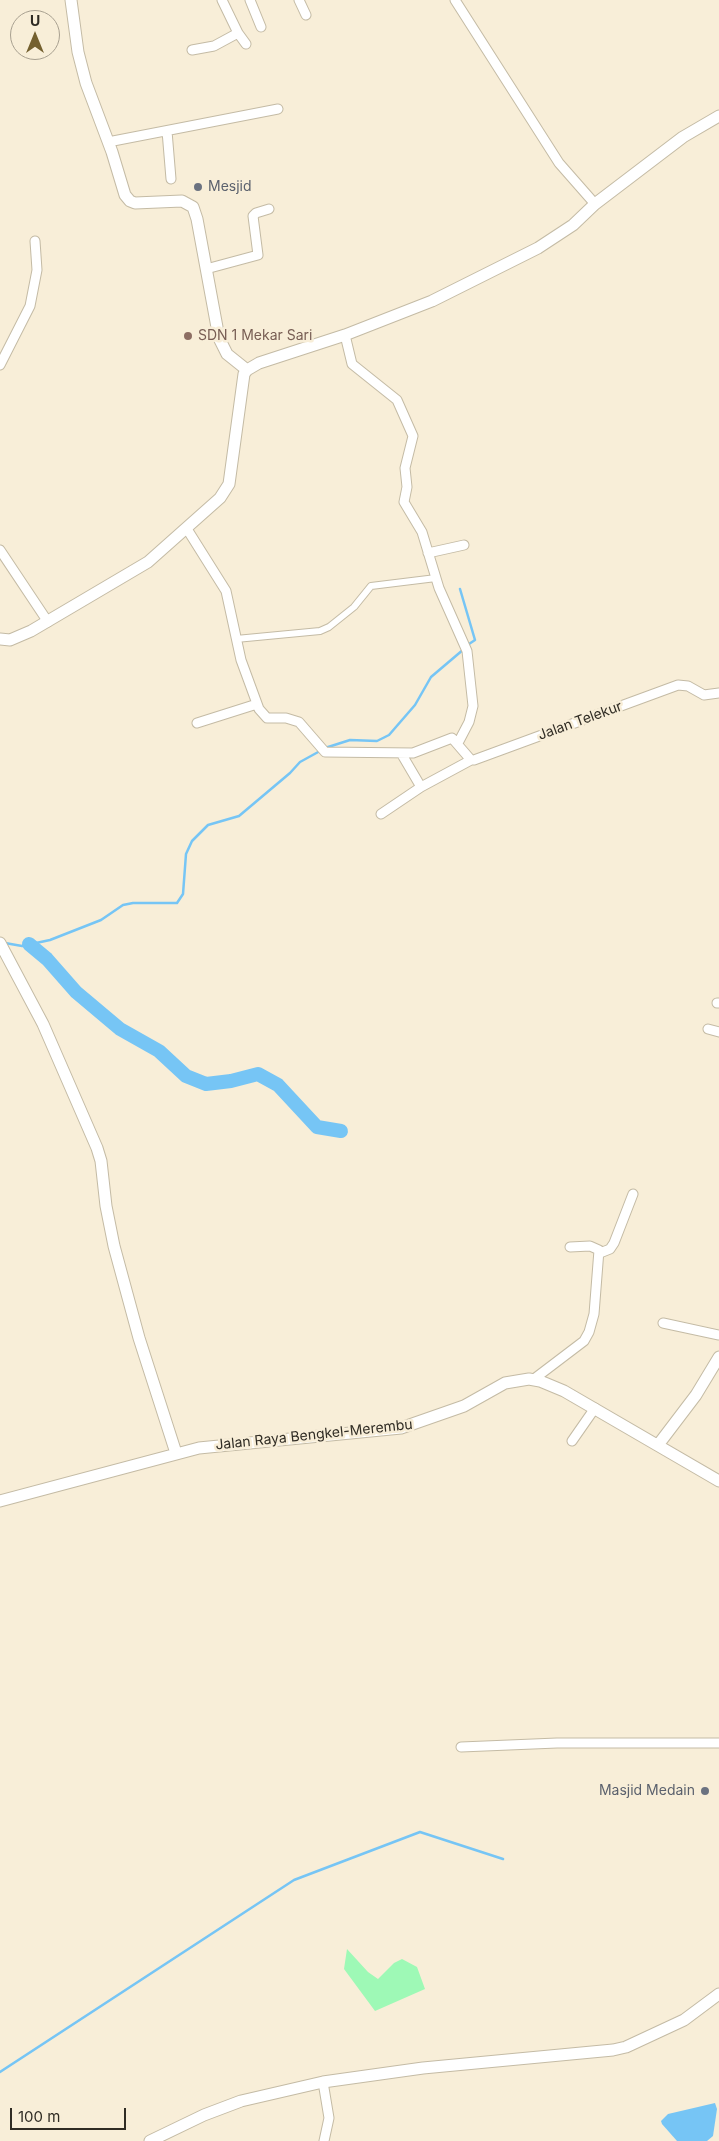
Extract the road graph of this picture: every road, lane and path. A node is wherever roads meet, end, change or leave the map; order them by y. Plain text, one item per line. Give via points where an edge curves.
1 (72, 0) edge
2 (222, 0) edge
3 (250, 0) edge
4 (299, 0) edge
5 (456, 0) edge
6 (306, 15) dead end
7 (261, 27) dead end
8 (238, 33) junction
9 (246, 44) dead end
10 (192, 50) dead end
11 (278, 109) dead end
12 (719, 116) edge
13 (167, 130) junction
14 (108, 142) junction
15 (171, 179) dead end
16 (595, 204) junction
17 (269, 210) dead end
18 (35, 241) dead end
19 (206, 268) junction
20 (345, 335) junction
21 (0, 365) edge
22 (247, 370) junction
23 (187, 530) junction
24 (464, 545) dead end
25 (0, 550) edge
26 (428, 553) junction
27 (436, 578) junction
28 (48, 622) junction
29 (0, 639) edge
30 (236, 639) junction
31 (719, 693) edge
32 (256, 704) junction
33 (198, 723) dead end
34 (458, 743) junction
35 (401, 753) junction
36 (471, 760) junction
37 (421, 787) junction
38 (381, 814) dead end
39 (1, 946) edge
40 (708, 1029) dead end
41 (719, 1032) edge
42 (632, 1194) dead end
43 (570, 1247) dead end
44 (600, 1253) junction
45 (663, 1323) dead end
46 (719, 1335) edge
47 (719, 1356) edge
48 (534, 1379) junction
49 (595, 1408) junction
50 (572, 1442) dead end
51 (658, 1445) junction
52 (176, 1453) junction
53 (719, 1481) edge
54 (0, 1501) edge
55 (719, 1743) edge
56 (461, 1747) dead end
57 (719, 1994) edge
58 (323, 2082) junction
59 (150, 2141) edge
60 (324, 2141) edge

1 - 14 street via 78,52
2 - 8 street
3 - 7 street
4 - 6 street
5 - 16 street via 559,163
8 - 9 street
8 - 10 street via 214,46
11 - 13 street
12 - 16 street via 684,137
13 - 14 street
13 - 15 street
14 - 19 street via 125,195 130,201 182,201 193,207
16 - 20 street via 573,225 538,248 432,301
17 - 19 street via 253,216 258,255
18 - 21 street via 37,270 30,306
19 - 22 street via 222,347
20 - 22 street via 259,363
20 - 26 street via 352,364 397,400 412,432 413,441 405,468 407,487 404,502 422,532
22 - 23 street via 229,484 220,498
23 - 28 street via 148,562
23 - 30 street via 223,584
24 - 26 street
25 - 28 street
26 - 27 street
27 - 30 street via 371,586 354,607 320,631
27 - 34 street via 467,651 473,706
28 - 29 street via 10,640
30 - 32 street
31 - 36 street, Jalan Telekur via 704,695 688,686 678,685
32 - 33 street
32 - 35 street via 267,718 299,722 325,752
34 - 35 street via 449,738 422,751
34 - 36 street
35 - 37 street
36 - 37 street, Jalan Telekur
37 - 38 street, Jalan Telekur
39 - 52 street via 43,1024 100,1156 114,1246
40 - 41 street
42 - 44 street via 614,1243 610,1249
43 - 44 street via 594,1246
44 - 48 street via 594,1314 587,1337
45 - 46 street
47 - 51 street via 696,1395
48 - 49 street, Jalan Raya Bengkel-Merembu
48 - 52 street, Jalan Raya Bengkel-Merembu via 505,1383 464,1406 401,1428
49 - 50 street
49 - 51 street, Jalan Raya Bengkel-Merembu
51 - 53 street, Jalan Raya Bengkel-Merembu
52 - 54 street, Jalan Raya Bengkel-Merembu
55 - 56 street via 557,1743
57 - 58 street via 675,2025 636,2044 613,2050 460,2064
58 - 59 street via 241,2101
58 - 60 street via 329,2118

